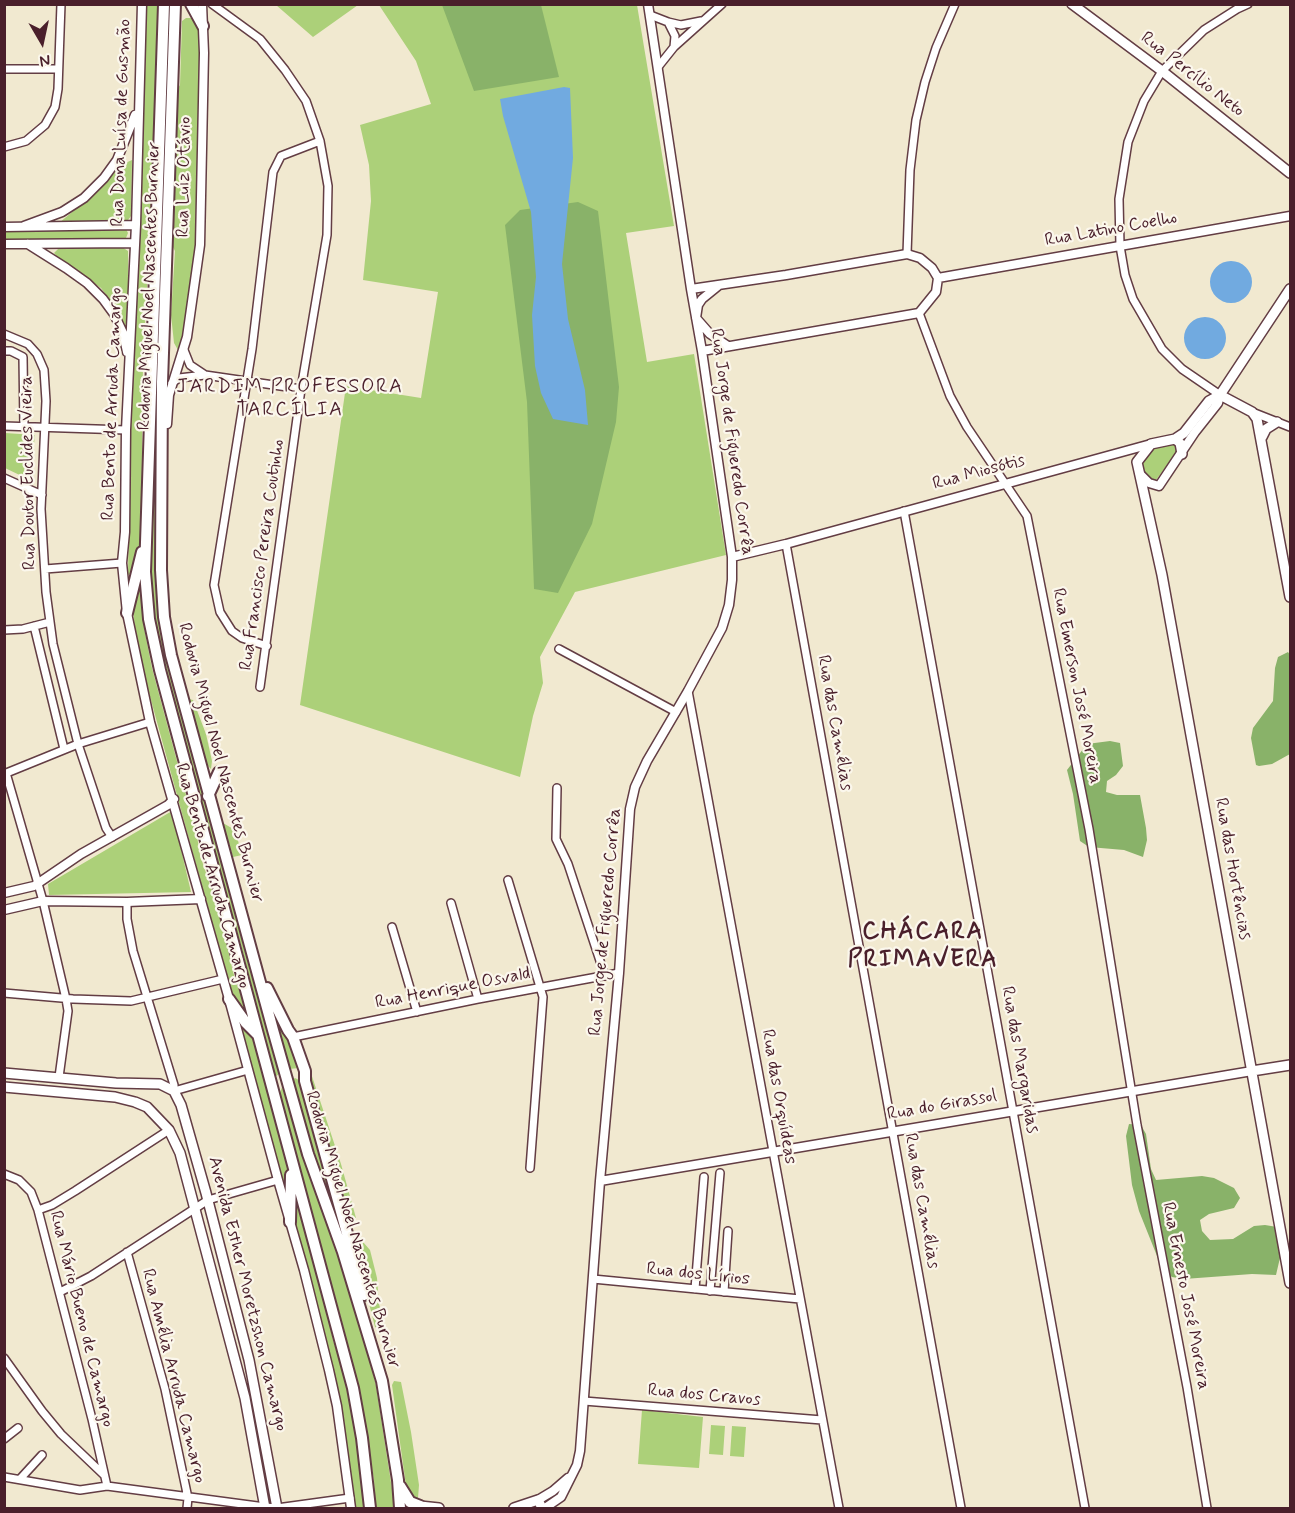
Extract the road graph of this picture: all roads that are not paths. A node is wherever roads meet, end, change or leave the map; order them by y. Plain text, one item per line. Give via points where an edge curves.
1 (60, 4) edge
2 (142, 4) edge
3 (164, 4) edge
4 (176, 4) edge
5 (191, 4) edge
6 (202, 4) edge
7 (212, 4) edge
8 (648, 4) edge
9 (722, 4) edge
10 (955, 4) edge
11 (1072, 4) edge
12 (1248, 4) edge
13 (650, 15) junction
14 (706, 19) junction
15 (668, 22) junction
16 (203, 26) junction
17 (674, 47) junction
18 (658, 67) junction
19 (4, 69) edge
20 (58, 69) junction
21 (1162, 71) junction
22 (138, 106) junction
23 (320, 141) junction
24 (4, 147) edge
25 (1290, 173) edge
26 (1290, 216) edge
27 (136, 225) junction
28 (24, 226) junction
29 (4, 227) edge
30 (135, 243) junction
31 (4, 244) edge
32 (28, 244) junction
33 (1120, 246) junction
34 (907, 254) junction
35 (938, 278) junction
36 (718, 286) junction
37 (691, 289) junction
38 (1290, 289) edge
39 (919, 313) junction
40 (696, 318) junction
41 (4, 334) edge
42 (28, 344) junction
43 (728, 346) junction
44 (184, 350) junction
45 (8, 351) edge
46 (702, 351) junction
47 (129, 360) junction
48 (205, 375) junction
49 (247, 380) junction
50 (172, 383) junction
51 (301, 389) junction
52 (1220, 396) junction
53 (1252, 412) junction
54 (1277, 422) junction
55 (4, 426) edge
56 (24, 427) junction
57 (1290, 427) edge
58 (45, 428) junction
59 (126, 430) junction
60 (1262, 437) junction
61 (1175, 439) junction
62 (1150, 444) junction
63 (1125, 451) junction
64 (162, 454) junction
65 (1182, 454) junction
66 (1137, 462) junction
67 (1140, 474) junction
68 (4, 478) edge
69 (1004, 483) junction
70 (42, 495) junction
71 (904, 511) junction
72 (147, 537) junction
73 (786, 544) junction
74 (1286, 547) edge
75 (732, 557) junction
76 (122, 563) junction
77 (45, 569) junction
78 (1290, 597) edge
79 (128, 613) junction
80 (50, 622) junction
81 (34, 626) junction
82 (4, 630) edge
83 (267, 646) junction
84 (559, 649) dead end
85 (260, 687) dead end
86 (688, 691) junction
87 (676, 712) junction
88 (150, 722) junction
89 (78, 744) junction
90 (64, 749) junction
91 (219, 772) dead end
92 (5, 773) edge
93 (557, 788) dead end
94 (208, 796) junction
95 (174, 799) junction
96 (112, 837) junction
97 (508, 880) dead end
98 (37, 883) junction
99 (4, 892) edge
100 (201, 899) junction
101 (43, 901) junction
102 (127, 902) junction
103 (451, 903) dead end
104 (4, 910) edge
105 (392, 927) dead end
106 (258, 970) junction
107 (619, 973) junction
108 (605, 976) junction
109 (223, 980) junction
110 (541, 987) junction
111 (4, 993) edge
112 (147, 998) junction
113 (66, 999) junction
114 (229, 999) junction
115 (478, 999) junction
116 (417, 1012) junction
117 (258, 1035) junction
118 (293, 1037) junction
119 (1290, 1065) edge
120 (169, 1070) junction
121 (248, 1070) junction
122 (1252, 1071) junction
123 (4, 1073) edge
124 (287, 1075) junction
125 (59, 1077) junction
126 (305, 1081) junction
127 (150, 1084) junction
128 (160, 1084) junction
129 (4, 1087) edge
130 (1132, 1090) junction
131 (174, 1091) junction
132 (274, 1096) junction
133 (140, 1104) junction
134 (1013, 1110) junction
135 (185, 1117) junction
136 (166, 1126) junction
137 (894, 1132) junction
138 (773, 1152) junction
139 (291, 1163) junction
140 (530, 1168) dead end
141 (720, 1173) dead end
142 (4, 1174) edge
143 (704, 1178) dead end
144 (278, 1180) junction
145 (600, 1181) junction
146 (208, 1200) junction
147 (195, 1208) junction
148 (38, 1210) junction
149 (290, 1222) junction
150 (728, 1231) dead end
151 (127, 1252) junction
152 (594, 1279) junction
153 (1290, 1283) edge
154 (695, 1289) junction
155 (710, 1291) junction
156 (60, 1292) junction
157 (724, 1292) junction
158 (800, 1299) junction
159 (370, 1337) junction
160 (4, 1358) edge
161 (7, 1367) edge
162 (584, 1401) junction
163 (822, 1420) junction
164 (18, 1428) dead end
165 (4, 1439) edge
166 (42, 1455) dead end
167 (104, 1475) junction
168 (4, 1477) edge
169 (20, 1479) junction
170 (398, 1480) junction
171 (107, 1486) junction
172 (188, 1498) junction
173 (350, 1498) junction
174 (541, 1506) edge
175 (420, 1507) edge
176 (265, 1508) edge
177 (277, 1508) edge
178 (187, 1509) edge
179 (351, 1509) edge
180 (370, 1509) edge
181 (400, 1509) edge
182 (439, 1509) edge
183 (514, 1509) edge
184 (839, 1509) edge
185 (961, 1509) edge
186 (1085, 1509) edge
187 (1208, 1509) edge

1 - 20 street
2 - 22 street, Rua Dona Luísa de Gusmão
3 - 72 highway, Rodovia Miguel Noel Nascentes Burnier
4 - 64 highway, Rodovia Miguel Noel Nascentes Burnier
5 - 16 highway
6 - 16 street, Rua Luíz Otávio
7 - 23 street, Rua Francisco Pereira Coutinho via 260,39 285,70 306,102
8 - 13 street, Rua Jorge de Figueredo Corrêa
9 - 14 street
10 - 34 street via 936,48 916,120
11 - 21 main road, Rua Percílio Neto
12 - 21 street via 1204,30
13 - 15 street
13 - 18 street, Rua Jorge de Figueredo Corrêa
14 - 15 street via 689,24
14 - 17 street
15 - 17 street via 675,36
16 - 44 street, Rua Luíz Otávio via 200,245
17 - 18 street
18 - 37 street, Rua Jorge de Figueredo Corrêa
19 - 20 street
20 - 24 street via 55,107 45,125 26,141
21 - 25 main road, Rua Percílio Neto
21 - 33 street via 1128,142 1119,199
22 - 27 street, Rua Dona Luísa de Gusmão
22 - 28 street via 129,135 104,178 62,212
23 - 49 street via 281,156 273,172
23 - 51 street, Rua Francisco Pereira Coutinho via 327,186 327,235
26 - 33 street, Rua Latino Coelho
27 - 28 street
27 - 30 street, Rua Dona Luísa de Gusmão
28 - 29 street
30 - 32 street
30 - 47 street, Rua Bento de Arruda Camargo
31 - 32 street
32 - 47 street via 87,283 103,299 123,333
33 - 35 street, Rua Latino Coelho
33 - 52 street via 1133,298 1162,349
34 - 35 street via 920,258
34 - 36 street
35 - 39 street via 936,292
36 - 37 street
36 - 40 street via 702,299
37 - 40 street, Rua Jorge de Figueredo Corrêa
38 - 52 main road
39 - 43 street
39 - 69 street, Rua Emerson José Moreira via 950,396
40 - 43 street
40 - 46 street, Rua Jorge de Figueredo Corrêa
41 - 42 street
42 - 45 street
42 - 58 street, Rua Doutor Euclides Vieira via 44,370
43 - 46 street
44 - 48 street via 190,365
44 - 50 street, Rua Luíz Otávio
45 - 56 street, Rua Doutor Euclides Vieira via 23,357
46 - 75 street, Rua Jorge de Figueredo Corrêa
47 - 59 street, Rua Bento de Arruda Camargo
48 - 49 street
48 - 50 street via 179,378
49 - 51 street
49 - 83 street via 214,585 220,612 232,631
50 - 64 street, Rua Luíz Otávio
51 - 83 street, Rua Francisco Pereira Coutinho
52 - 53 main road
52 - 61 main road via 1209,401
52 - 65 street
53 - 54 street
53 - 60 main road
54 - 57 street
54 - 60 main road
55 - 56 street
56 - 58 street
58 - 59 street
58 - 70 street, Rua Doutor Euclides Vieira
59 - 76 street, Rua Bento de Arruda Camargo
60 - 74 main road
61 - 62 main road, Rua Miosótis
61 - 65 main road
62 - 63 street, Rua Miosótis
62 - 66 main road
63 - 66 street
63 - 69 street, Rua Miosótis
64 - 94 highway, Rodovia Miguel Noel Nascentes Burnier via 160,570 164,617
65 - 67 street via 1159,486
66 - 67 main road, Rua das Hortências
67 - 122 main road, Rua das Hortências
68 - 70 street
69 - 71 street, Rua Miosótis
69 - 130 street, Rua Emerson José Moreira via 1028,516 1089,829
70 - 77 street, Rua Doutor Euclides Vieira
71 - 73 street, Rua Miosótis
71 - 134 street, Rua das Margaridas
72 - 79 highway
72 - 117 highway, Rodovia Miguel Noel Nascentes Burnier via 146,595 153,638
73 - 75 street, Rua Miosótis
73 - 137 street, Rua das Camélias
74 - 78 main road
75 - 86 street, Rua Jorge de Figueredo Corrêa via 730,597 722,628
76 - 77 street
76 - 79 street, Rua Bento de Arruda Camargo
77 - 80 street, Rua Doutor Euclides Vieira
79 - 88 street, Rua Bento de Arruda Camargo
80 - 81 street
80 - 89 street, Rua Doutor Euclides Vieira
81 - 82 street
81 - 90 street
83 - 85 street, Rua Francisco Pereira Coutinho
84 - 87 street
86 - 87 street, Rua Jorge de Figueredo Corrêa
86 - 138 street, Rua das Orquídeas
87 - 107 street, Rua Jorge de Figueredo Corrêa via 647,761 630,809
88 - 89 street
88 - 95 street, Rua Bento de Arruda Camargo
89 - 90 street
89 - 96 street, Rua Doutor Euclides Vieira
90 - 92 street
91 - 94 highway
92 - 98 street
93 - 108 street via 556,839
94 - 106 highway, Rodovia Miguel Noel Nascentes Burnier
95 - 96 street
95 - 100 street, Rua Bento de Arruda Camargo
96 - 98 street
97 - 110 street
98 - 99 street
98 - 101 street
100 - 102 street
100 - 109 street, Rua Bento de Arruda Camargo
101 - 102 street
101 - 104 street
101 - 113 street
102 - 112 street via 133,951
103 - 115 street
105 - 116 street
106 - 118 highway
106 - 124 highway, Rodovia Miguel Noel Nascentes Burnier
107 - 108 street, Rua Henrique Osvald
107 - 145 street, Rua Jorge de Figueredo Corrêa
108 - 110 street, Rua Henrique Osvald
109 - 112 street
109 - 114 street, Rua Bento de Arruda Camargo
110 - 115 street, Rua Henrique Osvald
110 - 140 street
111 - 113 street
112 - 113 street
112 - 120 street
113 - 125 street via 68,1011
114 - 117 highway
114 - 121 street, Rua Bento de Arruda Camargo
115 - 116 street, Rua Henrique Osvald
116 - 118 street, Rua Henrique Osvald
117 - 132 highway, Rodovia Miguel Noel Nascentes Burnier
118 - 126 highway
119 - 122 main road, Rua do Girassol
120 - 128 street
120 - 131 street
121 - 131 street
121 - 144 street, Rua Bento de Arruda Camargo
122 - 130 street, Rua do Girassol
122 - 153 main road, Rua das Hortências
123 - 125 main road
124 - 126 highway via 300,1076
124 - 132 highway via 276,1086
124 - 159 highway, Rodovia Miguel Noel Nascentes Burnier via 308,1154
125 - 127 main road
126 - 159 highway via 374,1332
127 - 128 main road
127 - 133 main road via 141,1093
128 - 131 main road
129 - 133 main road via 115,1097
130 - 134 street, Rua do Girassol
130 - 187 street, Rua Ernesto José Moreira
131 - 135 main road, Avenida Esther Moretzshon Camargo
132 - 139 highway, Rodovia Miguel Noel Nascentes Burnier
133 - 136 main road
134 - 137 street, Rua do Girassol
134 - 186 street, Rua das Margaridas
135 - 136 main road via 179,1125
135 - 146 main road, Avenida Esther Moretzshon Camargo
136 - 147 main road, Avenida Esther Moretzshon Camargo via 180,1153
136 - 148 street via 75,1191
137 - 138 street, Rua do Girassol
137 - 185 street, Rua das Camélias
138 - 145 street, Rua do Girassol
138 - 158 street, Rua das Orquídeas
139 - 149 highway
139 - 180 highway, Rodovia Miguel Noel Nascentes Burnier via 353,1388
141 - 155 street
142 - 148 street, Rua Mário Bueno de Camargo via 19,1180 31,1192
143 - 154 street
144 - 146 street
144 - 149 street, Rua Bento de Arruda Camargo
145 - 152 street, Rua Jorge de Figueredo Corrêa
146 - 147 street
146 - 177 main road, Avenida Esther Moretzshon Camargo via 257,1395
147 - 151 street
147 - 176 main road, Avenida Esther Moretzshon Camargo via 245,1398
148 - 156 street, Rua Mário Bueno de Camargo
149 - 173 street, Rua Bento de Arruda Camargo via 333,1388
150 - 157 street
151 - 156 street
151 - 172 street, Rua Amélia Arruda Camargo via 165,1389
152 - 154 street, Rua dos Lírios
152 - 162 street, Rua Jorge de Figueredo Corrêa
154 - 155 street, Rua dos Lírios
155 - 157 street, Rua dos Lírios
156 - 167 street, Rua Mário Bueno de Camargo
157 - 158 street, Rua dos Lírios
158 - 163 street, Rua das Orquídeas
159 - 170 highway, Rodovia Miguel Noel Nascentes Burnier via 382,1381
160 - 161 street
161 - 167 street via 61,1434
162 - 163 street, Rua dos Cravos
162 - 174 street, Rua Jorge de Figueredo Corrêa via 577,1465
163 - 184 street, Rua das Orquídeas
164 - 165 street
166 - 169 street
167 - 171 street, Rua Mário Bueno de Camargo
168 - 169 street
169 - 171 street via 80,1490
170 - 175 highway via 410,1502
170 - 181 highway, Rodovia Miguel Noel Nascentes Burnier
171 - 172 street
172 - 176 street
172 - 178 street, Rua Amélia Arruda Camargo
173 - 177 street
173 - 179 street, Rua Bento de Arruda Camargo
174 - 183 main road, Rua Jorge de Figueredo Corrêa
175 - 182 main road
176 - 177 street

